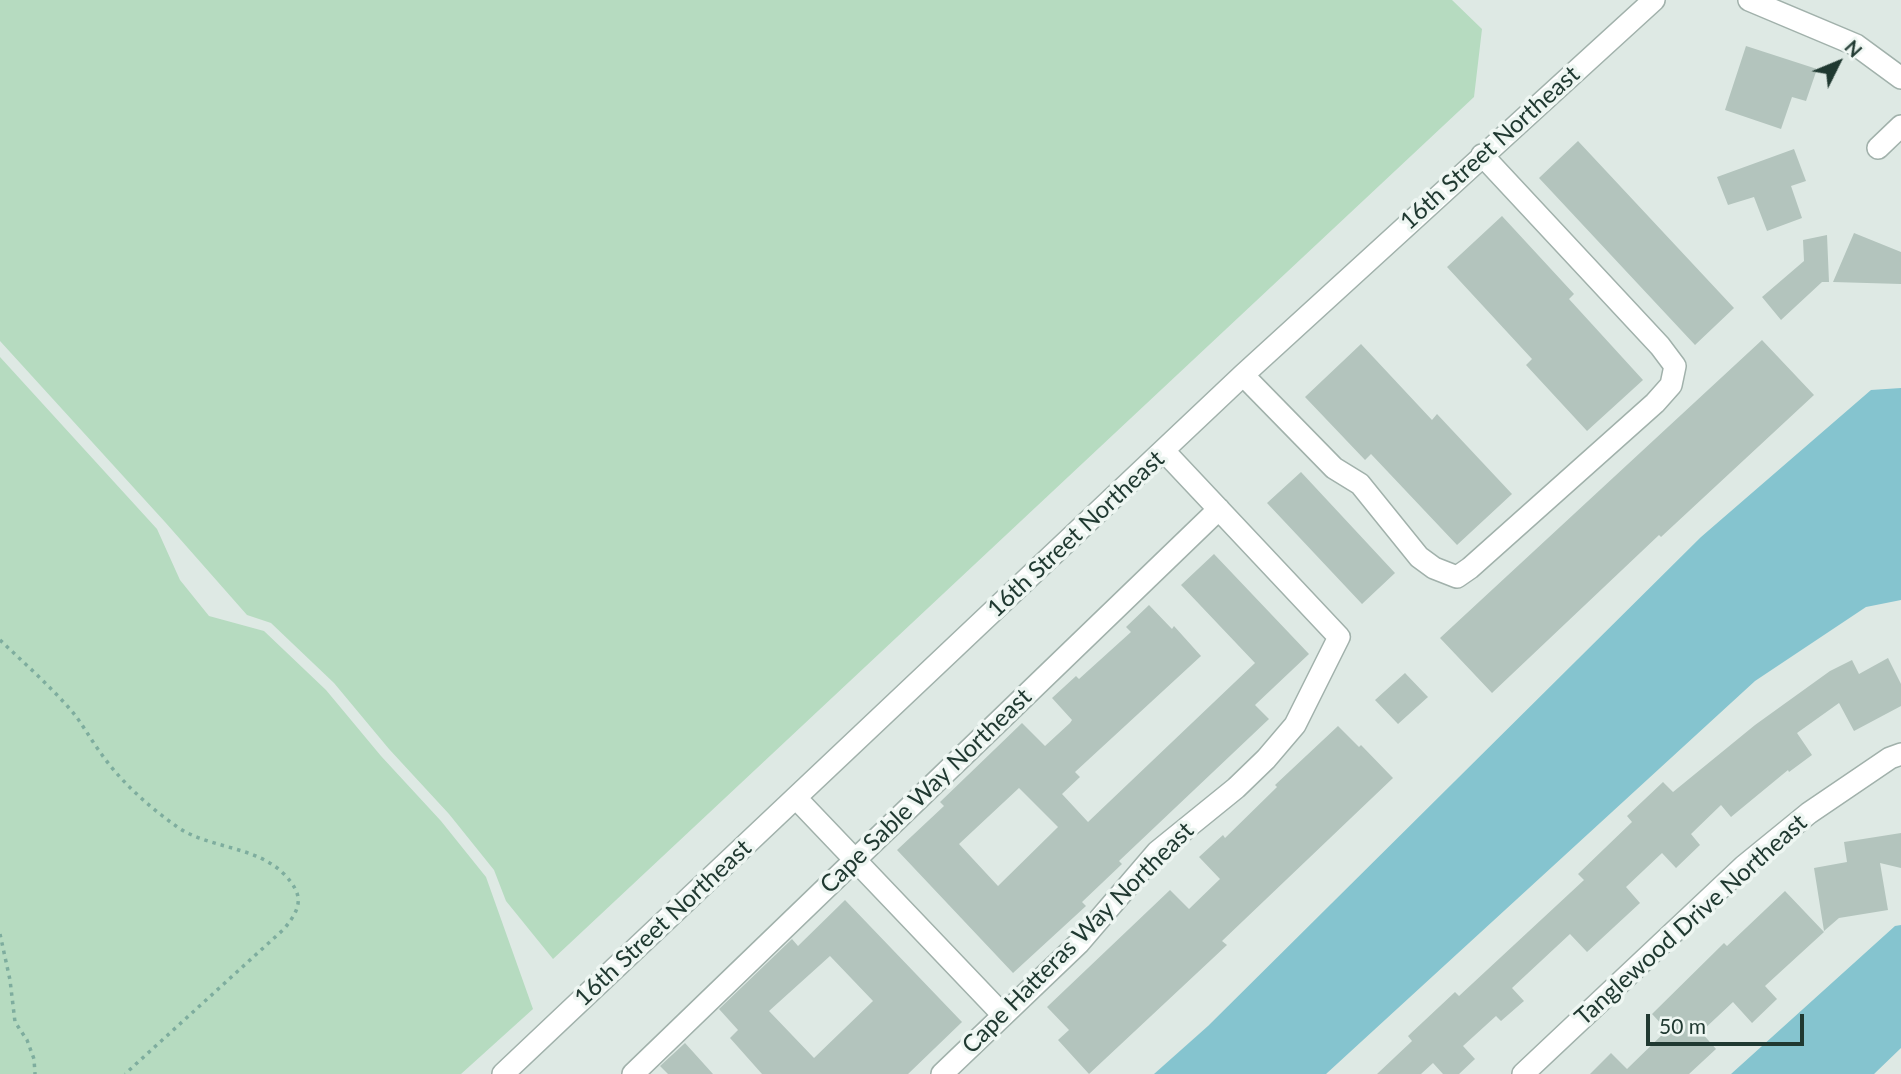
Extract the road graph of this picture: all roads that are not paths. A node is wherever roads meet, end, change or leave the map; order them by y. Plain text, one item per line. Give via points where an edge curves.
1 (1654, 0) edge
2 (1749, 0) edge
3 (1901, 78) edge
4 (1901, 126) edge
5 (1878, 148) dead end
6 (1482, 155) junction
7 (1243, 375) junction
8 (1164, 450) junction
9 (1219, 509) junction
10 (1901, 754) edge
11 (796, 797) junction
12 (855, 859) junction
13 (1003, 1015) junction
14 (503, 1074) edge
15 (633, 1074) edge
16 (942, 1074) edge
17 (1523, 1074) edge

1 - 6 street, 16th Street Northeast
2 - 3 street via 1856,45
4 - 5 street
6 - 7 street, 16th Street Northeast
6 - 7 street via 1675,366 1671,385 1655,403 1457,577 1419,556 1360,484 1334,468
7 - 8 street, 16th Street Northeast
8 - 9 street
8 - 11 street, 16th Street Northeast
9 - 12 street, Cape Sable Way Northeast
9 - 13 street, Cape Hatteras Way Northeast via 1339,637 1295,724 1266,759 1157,852 1079,943
10 - 17 street, Tanglewood Drive Northeast via 1809,813 1744,866
11 - 12 street
11 - 14 street, 16th Street Northeast
12 - 13 street
12 - 15 street, Cape Sable Way Northeast
13 - 16 street, Cape Hatteras Way Northeast

